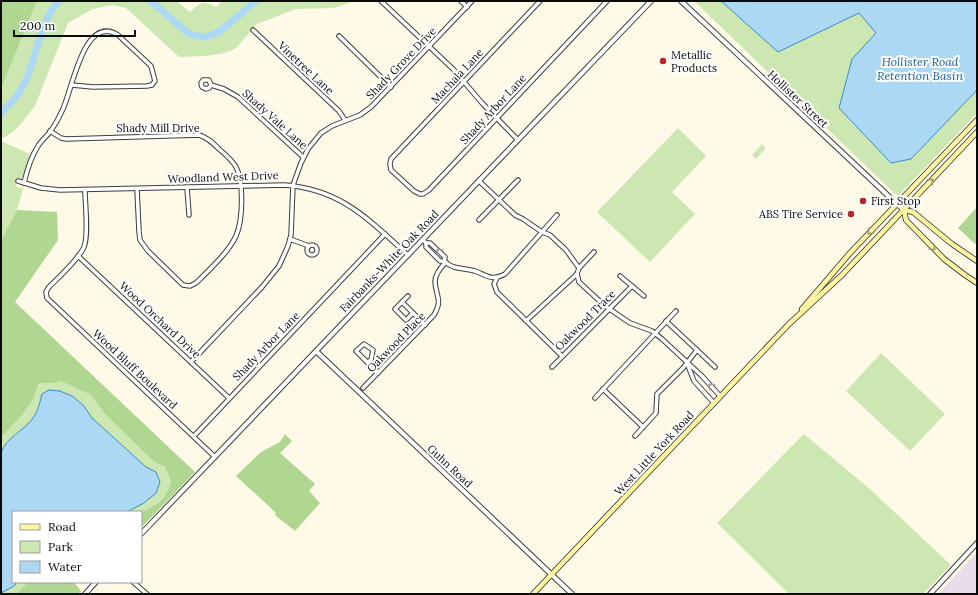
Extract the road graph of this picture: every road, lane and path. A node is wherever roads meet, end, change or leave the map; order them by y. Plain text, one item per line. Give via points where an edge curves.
1 (381, 1) edge
2 (461, 1) edge
3 (472, 1) edge
4 (540, 1) edge
5 (607, 1) edge
6 (651, 1) edge
7 (681, 1) edge
8 (467, 7) junction
9 (253, 30) dead end
10 (339, 36) dead end
11 (429, 46) junction
12 (464, 82) junction
13 (72, 85) junction
14 (212, 85) dead end
15 (391, 87) junction
16 (496, 119) junction
17 (345, 120) junction
18 (977, 120) edge
19 (50, 132) junction
20 (977, 132) edge
21 (518, 140) junction
22 (304, 157) junction
23 (390, 164) joint
24 (518, 180) dead end
25 (18, 181) dead end
26 (479, 181) junction
27 (24, 183) junction
28 (241, 185) junction
29 (293, 186) junction
30 (187, 187) junction
31 (137, 189) junction
32 (85, 190) junction
33 (499, 200) junction
34 (897, 204) junction
35 (904, 210) junction
36 (189, 215) dead end
37 (557, 215) dead end
38 (479, 220) dead end
39 (542, 232) junction
40 (385, 234) junction
41 (290, 240) junction
42 (425, 241) junction
43 (308, 246) dead end
44 (594, 252) dead end
45 (408, 255) junction
46 (78, 256) junction
47 (445, 261) junction
48 (977, 261) edge
49 (579, 268) junction
50 (577, 274) junction
51 (620, 276) dead end
52 (497, 278) junction
53 (977, 283) edge
54 (632, 286) junction
55 (408, 296) dead end
56 (644, 296) dead end
57 (402, 302) junction
58 (610, 309) junction
59 (676, 311) dead end
60 (413, 313) junction
61 (666, 321) junction
62 (526, 322) junction
63 (789, 324) junction
64 (425, 325) junction
65 (655, 333) junction
66 (697, 350) junction
67 (316, 351) junction
68 (562, 356) junction
69 (192, 362) junction
70 (368, 362) junction
71 (687, 362) junction
72 (716, 366) dead end
73 (552, 367) dead end
74 (378, 373) junction
75 (363, 388) dead end
76 (603, 389) junction
77 (720, 396) junction
78 (229, 398) junction
79 (595, 398) dead end
80 (714, 403) junction
81 (643, 427) junction
82 (194, 436) junction
83 (635, 436) dead end
84 (215, 457) junction
85 (142, 533) edge
86 (977, 543) edge
87 (552, 575) junction
88 (95, 583) edge
89 (134, 583) edge
90 (84, 594) edge
91 (147, 594) edge
92 (533, 594) edge
93 (572, 594) edge
94 (930, 594) edge

1 - 11 street
2 - 8 street
3 - 8 street, Shady Grove Drive
4 - 12 street, Machala Lane
5 - 16 street, Shady Arbor Lane
6 - 21 street, Fairbanks-White Oak Road
7 - 34 street, Hollister Street
8 - 11 street, Shady Grove Drive
9 - 17 street, Vinetree Lane via 339,111
10 - 15 street
11 - 12 street
11 - 15 street, Shady Grove Drive
12 - 16 street
12 - 23 street, Machala Lane via 393,157
13 - 13 street via 87,44 96,36 108,32 118,35 151,66 155,81 152,85
13 - 19 street via 66,103
14 - 22 street, Shady Vale Lane via 238,97
15 - 17 street, Shady Grove Drive via 366,111
16 - 21 street
16 - 23 street, Shady Arbor Lane via 423,194 414,191 391,170
17 - 22 street, Shady Grove Drive via 321,133
18 - 34 main road, West Little York Road
19 - 27 street via 37,148
19 - 28 street, Shady Mill Drive via 66,139 203,136 233,163
35 -> 20 main road, West Little York Road
21 - 26 street, Fairbanks-White Oak Road
22 - 29 street, Shady Grove Drive
24 - 33 street
25 - 27 street, Woodland West Drive
26 - 33 street
26 - 42 street, Fairbanks-White Oak Road
27 - 32 street, Woodland West Drive via 41,188
28 - 29 street, Woodland West Drive
28 - 30 street, Woodland West Drive
28 - 31 street, Shady Mill Drive via 241,218 236,236 229,248 196,283 190,286 183,285 145,247 139,237
29 - 40 street, Woodland West Drive via 316,191 341,201 363,214
29 - 41 street, Shady Grove Drive
30 - 31 street, Woodland West Drive
30 - 36 street
31 - 32 street, Woodland West Drive
32 - 46 street via 86,238
33 - 38 street
33 - 39 street via 515,215
34 - 35 main road, Hollister Street
34 -> 63 main road, West Little York Road
35 - 48 main road, Hollister Street via 913,212
35 -> 53 main road, Hollister Street via 906,220 944,259
35 - 63 main road, West Little York Road via 842,275
37 - 39 street
39 - 49 street via 561,244
39 - 52 street via 505,274
40 - 45 street, Woodland West Drive
40 - 78 street, Shady Arbor Lane
41 - 43 street
41 - 69 street, Shady Grove Drive via 284,256 269,280
42 - 45 street, Fairbanks-White Oak Road
47 -> 42 street via 445,257
42 - 47 street via 426,247 440,261
44 - 49 street
45 - 67 street, Fairbanks-White Oak Road
46 - 69 street, Wood Orchard Drive
46 - 82 street, Wood Bluff Boulevard via 49,287 46,292 47,298
47 - 52 street via 452,266
47 - 64 street, Oakwood Place via 435,280 440,300 437,311
49 - 50 street
50 - 58 street via 579,282
50 - 62 street
51 - 54 street
52 - 62 street via 494,284 497,292
54 - 56 street
54 - 58 street, Oakwood Trace
55 - 57 street
57 - 60 street
57 - 60 street via 395,310 406,320
58 - 65 street via 630,323
58 - 68 street, Oakwood Trace
59 - 61 street
60 - 64 street
61 - 65 street
61 - 66 street
62 - 68 street
63 - 77 main road, West Little York Road
64 - 74 street, Oakwood Place
65 - 71 street
65 - 76 street
66 - 71 street
66 - 72 street
67 - 84 street, Fairbanks-White Oak Road
67 - 87 street, Guhn Road
68 - 73 street, Oakwood Trace
69 - 78 street, Wood Orchard Drive
70 - 70 street via 356,351 364,344 373,350
70 - 74 street
77 -> 71 street
71 - 80 street via 694,381
71 - 81 street via 657,394 656,413
74 - 75 street, Oakwood Place
76 - 79 street
76 - 81 street
77 - 80 main road, West Little York Road
78 - 82 street, Shady Arbor Lane
80 - 87 main road, West Little York Road
81 - 83 street
82 - 84 street, Wood Bluff Boulevard
84 - 85 street, Fairbanks-White Oak Road
86 - 94 street
87 - 92 main road, West Little York Road
87 - 93 street, Guhn Road
88 - 90 street
89 - 91 street

